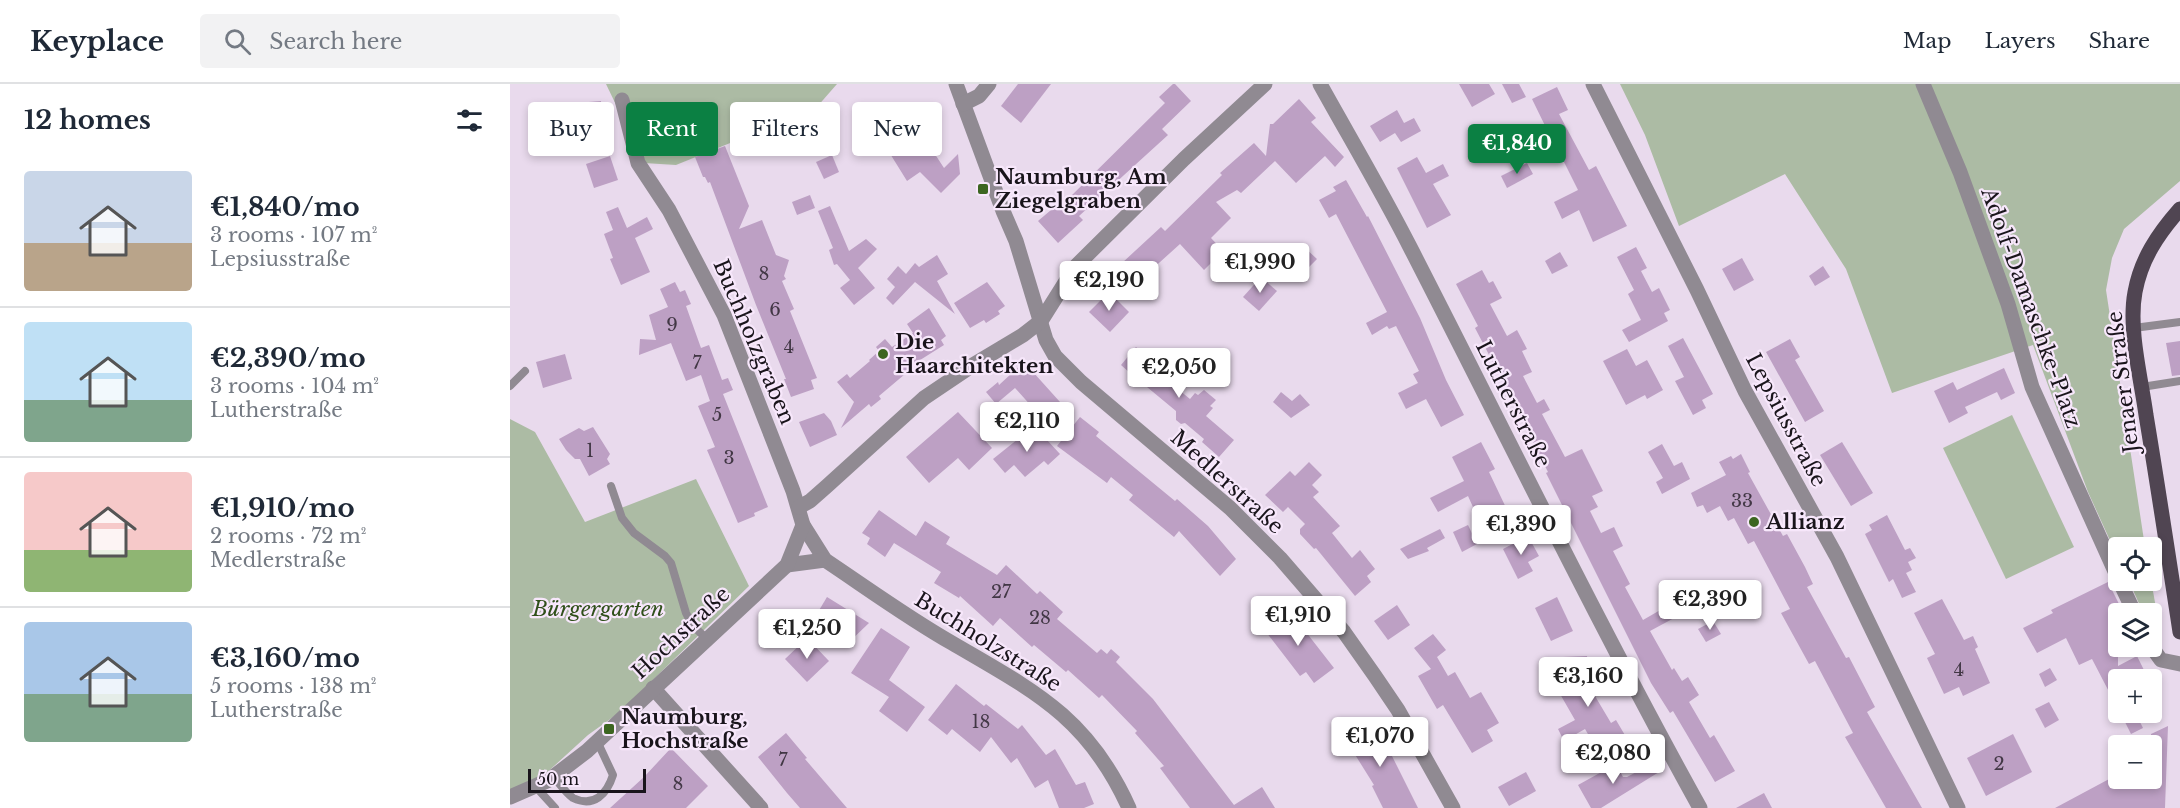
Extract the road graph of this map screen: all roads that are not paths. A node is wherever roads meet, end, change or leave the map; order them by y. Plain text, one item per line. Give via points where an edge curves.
1 (956, 84) edge
2 (989, 84) edge
3 (1264, 84) edge
4 (1320, 84) edge
5 (1593, 84) edge
6 (1923, 84) edge
7 (622, 100) dead end
8 (963, 104) junction
9 (2180, 209) edge
10 (1041, 321) junction
11 (2180, 322) edge
12 (2134, 328) junction
13 (525, 371) dead end
14 (2180, 381) edge
15 (510, 386) edge
16 (2142, 387) junction
17 (610, 486) dead end
18 (799, 507) junction
19 (803, 525) junction
20 (2108, 555) edge
21 (825, 560) junction
22 (786, 564) junction
23 (2180, 632) edge
24 (706, 638) junction
25 (2159, 657) edge
26 (2180, 664) edge
27 (652, 688) junction
28 (597, 741) junction
29 (553, 776) junction
30 (535, 786) junction
31 (510, 797) edge
32 (555, 808) edge
33 (761, 808) edge
34 (1129, 808) edge
35 (1453, 808) edge
36 (1700, 808) edge
37 (1958, 808) edge

1 - 8 street, Medlerstraße
2 - 8 street via 979,96
3 - 10 street via 1075,267
4 - 36 street, Lutherstraße via 1409,245 1514,455
5 - 37 street, Lepsiusstraße via 1744,391 1837,556
6 - 20 street, Adolf-Damaschke-Platz via 2000,282 2032,387
7 - 18 street, Buchholzgraben via 638,163 669,210 724,315
8 - 10 street, Medlerstraße via 1016,241
9 - 12 main road, Jenaer Straße via 2152,245 2139,274 2134,295
10 - 18 street via 924,398
10 - 35 street, Medlerstraße via 1055,356 1230,508 1344,632 1398,710
11 - 12 lane
12 - 16 main road, Jenaer Straße
13 - 15 lane
14 - 16 lane
16 - 23 main road, Jenaer Straße
17 - 24 lane via 622,518 671,563 686,613
18 - 19 street, Buchholzstraße
19 - 21 street, Buchholzstraße
19 - 22 street, Hochstraße
21 - 22 street
21 - 34 street, Buchholzstraße via 1064,714 1103,759
22 - 24 street, Hochstraße
24 - 27 street, Hochstraße
25 - 26 street
27 - 28 street, Hochstraße
27 - 33 street
28 - 29 street, Hochstraße
28 - 29 lane via 613,775 599,801 589,805 574,799
29 - 30 street, Hochstraße
30 - 31 street, Hochstraße
30 - 32 lane

